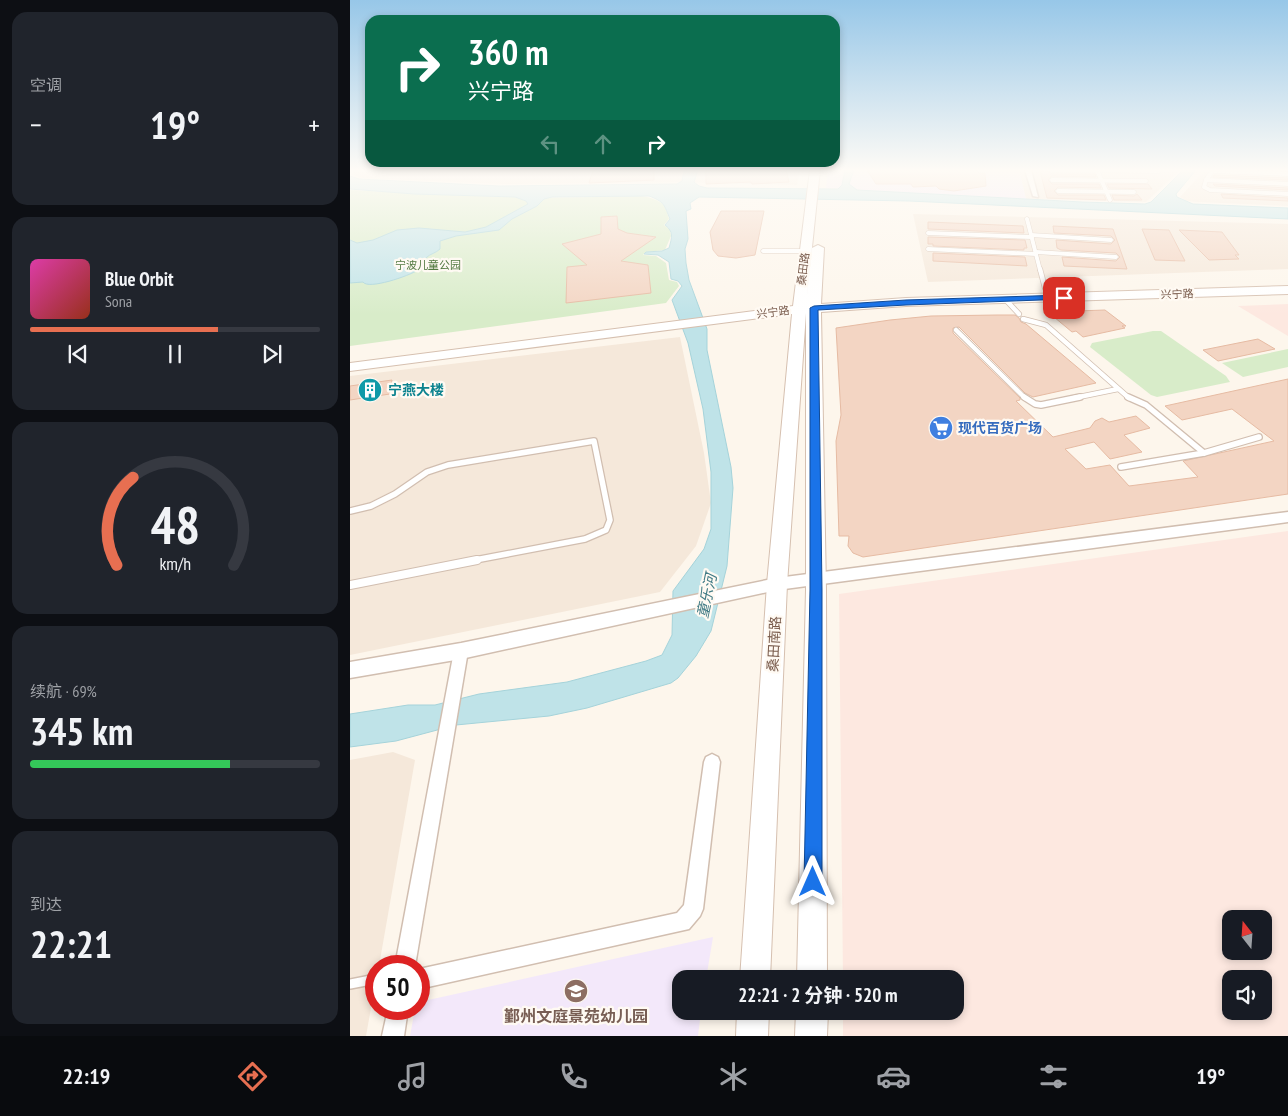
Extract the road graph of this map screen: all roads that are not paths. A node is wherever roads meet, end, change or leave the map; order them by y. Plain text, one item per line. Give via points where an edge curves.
1 (815, 218) edge
2 (816, 218) edge
3 (1027, 218) dead end
4 (928, 233) dead end
5 (1032, 236) junction
6 (1111, 240) dead end
7 (928, 249) dead end
8 (763, 251) dead end
9 (806, 251) junction
10 (1036, 253) junction
11 (1116, 257) dead end
12 (1288, 280) edge
13 (1045, 288) junction
14 (1288, 290) edge
15 (1005, 299) junction
16 (807, 303) junction
17 (712, 314) joint
18 (666, 320) junction
19 (956, 330) dead end
20 (350, 355) edge
21 (350, 367) edge
22 (1118, 388) junction
23 (1259, 437) dead end
24 (1204, 454) junction
25 (1121, 467) dead end
26 (350, 510) edge
27 (1288, 517) edge
28 (816, 579) junction
29 (778, 584) junction
30 (350, 585) edge
31 (462, 651) junction
32 (350, 670) edge
33 (712, 762) dead end
34 (407, 955) edge
35 (756, 970) edge
36 (812, 970) edge
37 (430, 977) edge
38 (365, 981) edge
39 (350, 984) edge
40 (396, 1020) edge
41 (753, 1020) edge
42 (812, 1020) edge
43 (393, 1036) edge
44 (752, 1036) edge
45 (811, 1036) edge

1 - 9 main road, 桑田路
2 - 16 main road, 桑田路
3 - 5 lane
4 - 5 lane
5 - 6 lane
5 - 10 lane
7 - 10 lane
8 - 9 lane
9 - 16 main road, 桑田路
10 - 11 lane
10 - 13 lane
12 - 13 main road, 兴宁路
13 - 16 main road, 兴宁路
14 - 15 main road, 兴宁路
15 - 16 main road, 兴宁路
15 - 22 lane via 1021,316 1046,325
16 - 17 main road, 兴宁路
16 - 28 main road
16 - 29 main road, 桑田南路
17 - 18 main road, 兴宁路
18 - 20 main road, 兴宁路
18 - 21 main road, 兴宁路
19 - 22 lane via 1026,399 1035,404
22 - 24 lane via 1131,400 1146,405
23 - 24 lane
24 - 25 lane
26 - 30 lane via 372,506 428,472 448,465 594,441 610,520 606,530 585,539
27 - 28 street
28 - 29 street
28 - 36 main road
29 - 31 street
29 - 35 main road, 桑田南路
31 - 32 street
31 - 34 street
33 - 37 street via 692,909 682,922
38 - 39 lane
40 - 43 street
41 - 44 main road
42 - 45 main road

